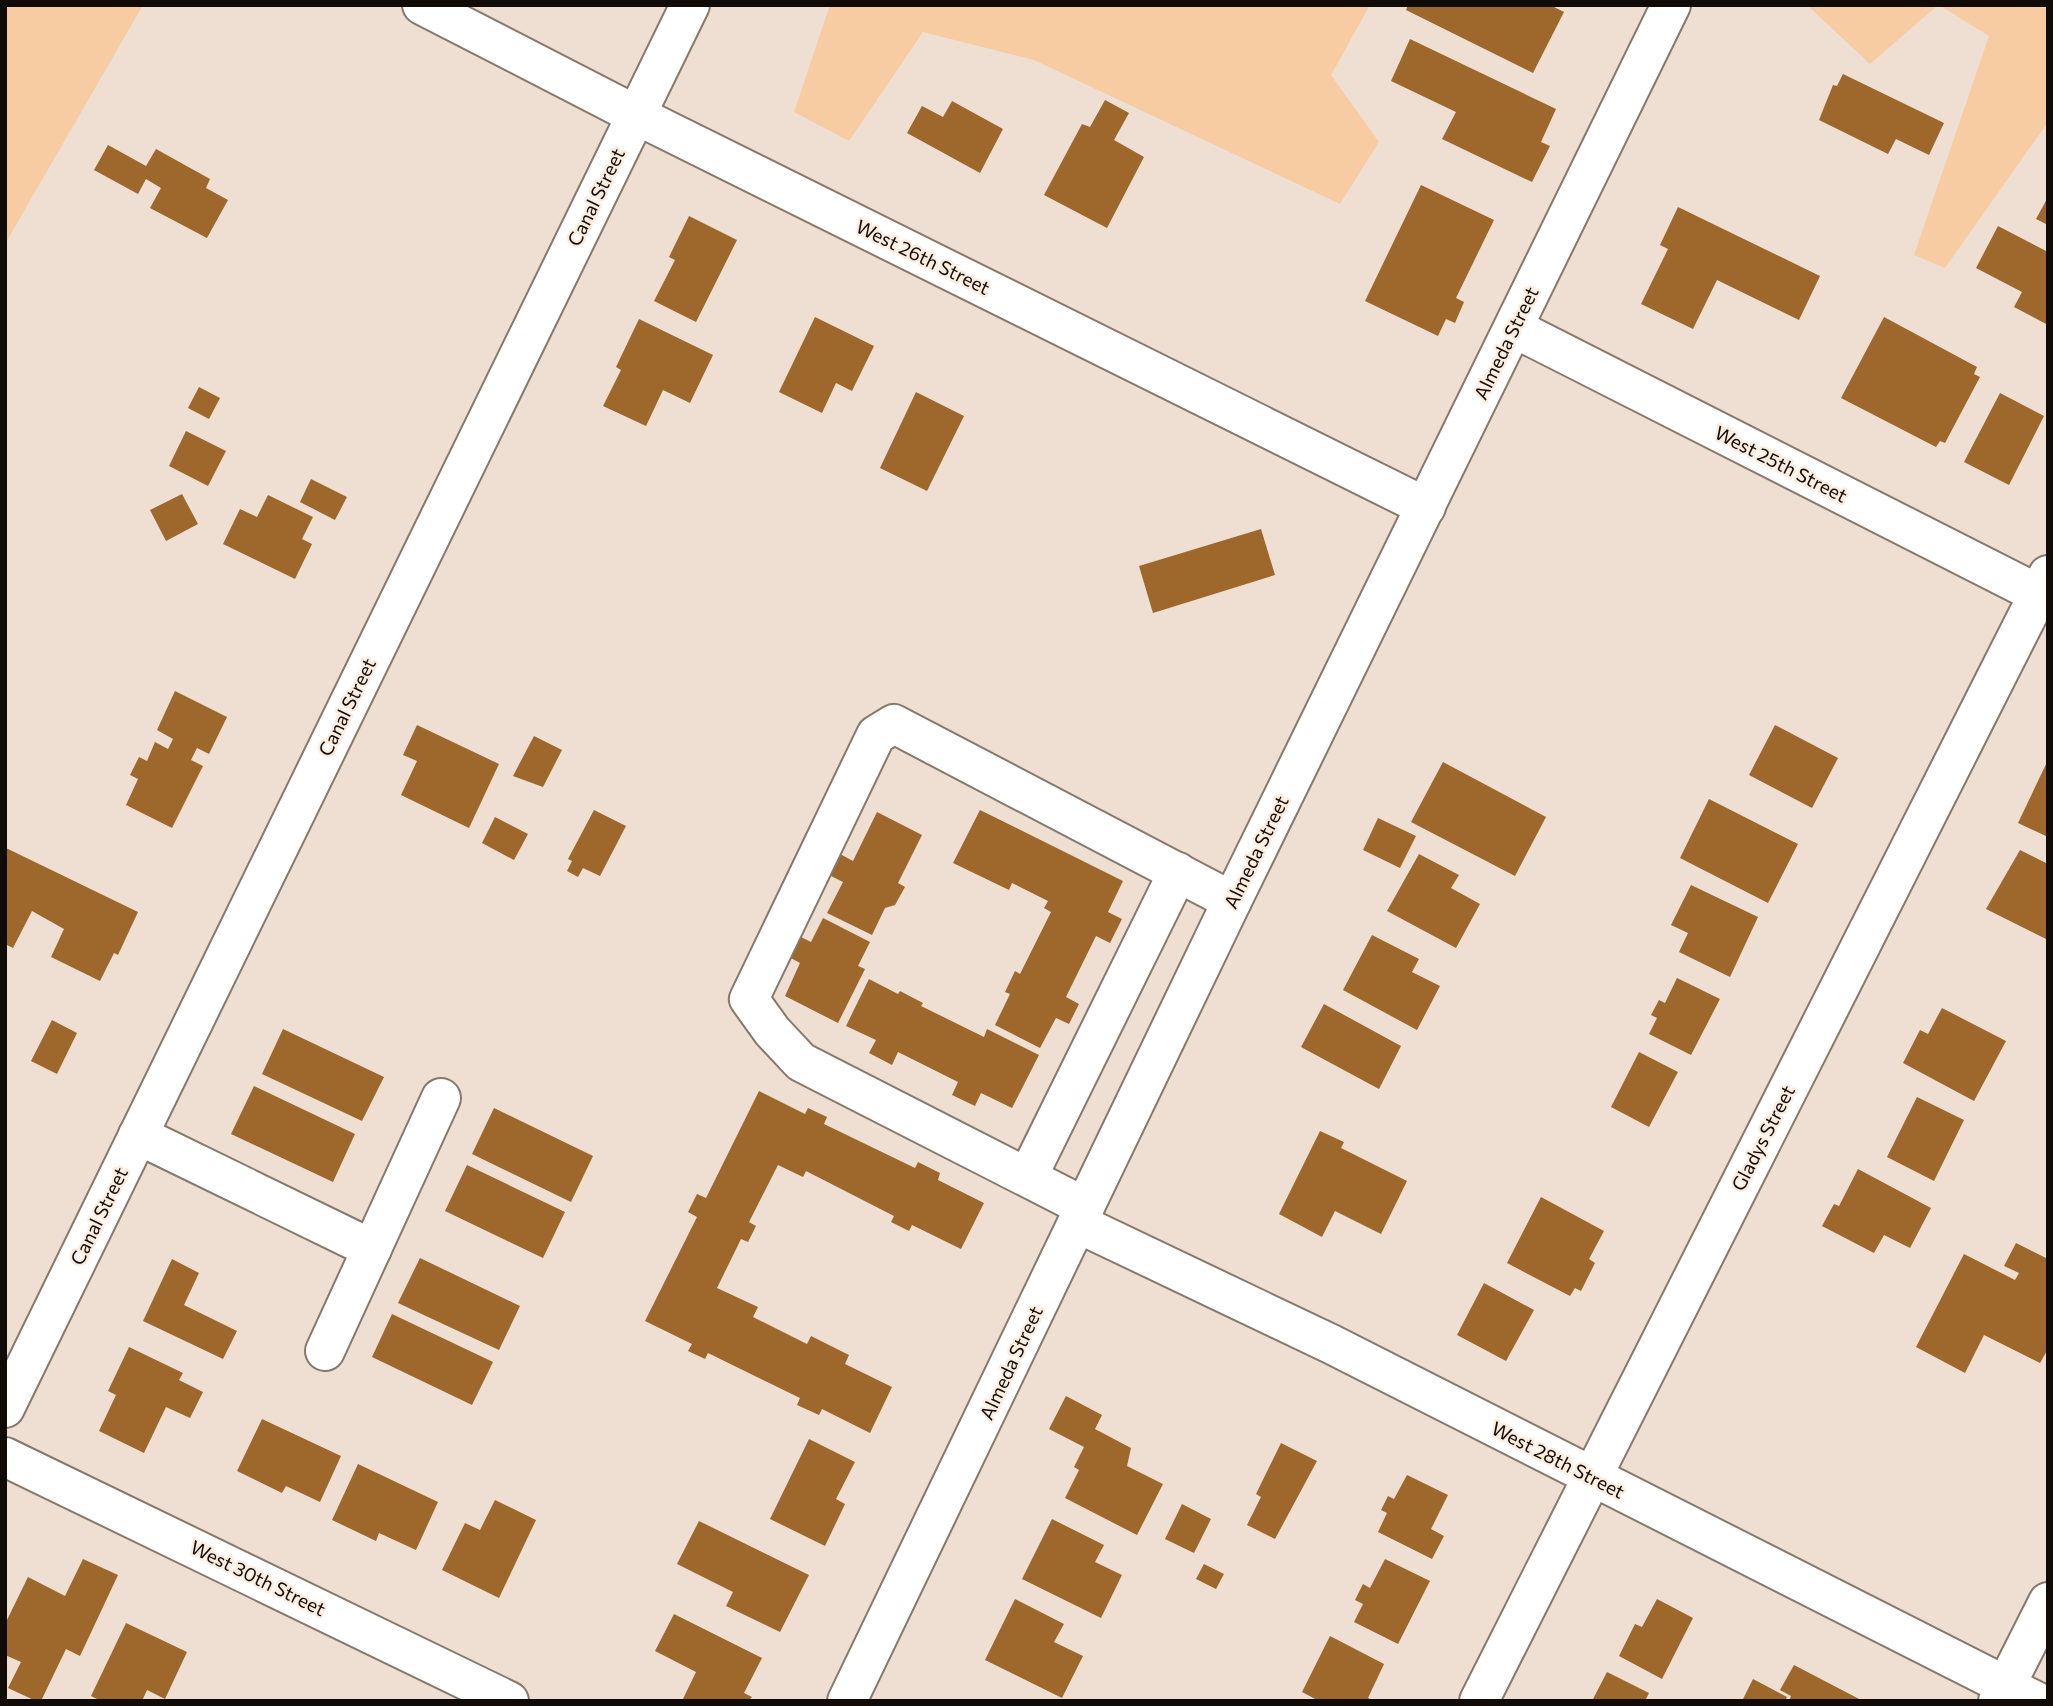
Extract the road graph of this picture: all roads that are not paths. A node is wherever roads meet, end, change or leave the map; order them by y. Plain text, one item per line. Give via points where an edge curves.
1 (422, 5) edge
2 (690, 5) edge
3 (1671, 5) edge
4 (636, 115) junction
5 (1514, 327) junction
6 (1426, 507) junction
7 (2044, 590) edge
8 (1178, 872) junction
9 (1232, 901) junction
10 (440, 1098) dead end
11 (138, 1135) junction
12 (1028, 1176) junction
13 (1081, 1215) junction
14 (372, 1249) junction
15 (325, 1351) dead end
16 (5, 1408) edge
17 (5, 1457) edge
18 (1591, 1478) junction
19 (2048, 1602) edge
20 (2013, 1696) edge
21 (509, 1701) edge
22 (847, 1701) edge
23 (1479, 1701) edge

1 - 4 street, West 26th Street
2 - 4 street, Canal Street
3 - 5 street, Almeda Street
4 - 6 street, West 26th Street
4 - 11 street, Canal Street
5 - 6 street, Almeda Street
5 - 7 street, West 25th Street
6 - 9 street, Almeda Street
7 - 18 street, Gladys Street
8 - 9 street
8 - 12 street
8 - 12 street, West 28th Street via 894,724 876,735 749,999 800,1062
9 - 13 street, Almeda Street
10 - 14 street
11 - 14 street
11 - 16 street, Canal Street
12 - 13 street, West 28th Street
13 - 18 street, West 28th Street
13 - 22 street, Almeda Street
14 - 15 street
17 - 21 street, West 30th Street
18 - 20 street, West 28th Street
18 - 23 street, Gladys Street
19 - 20 street

